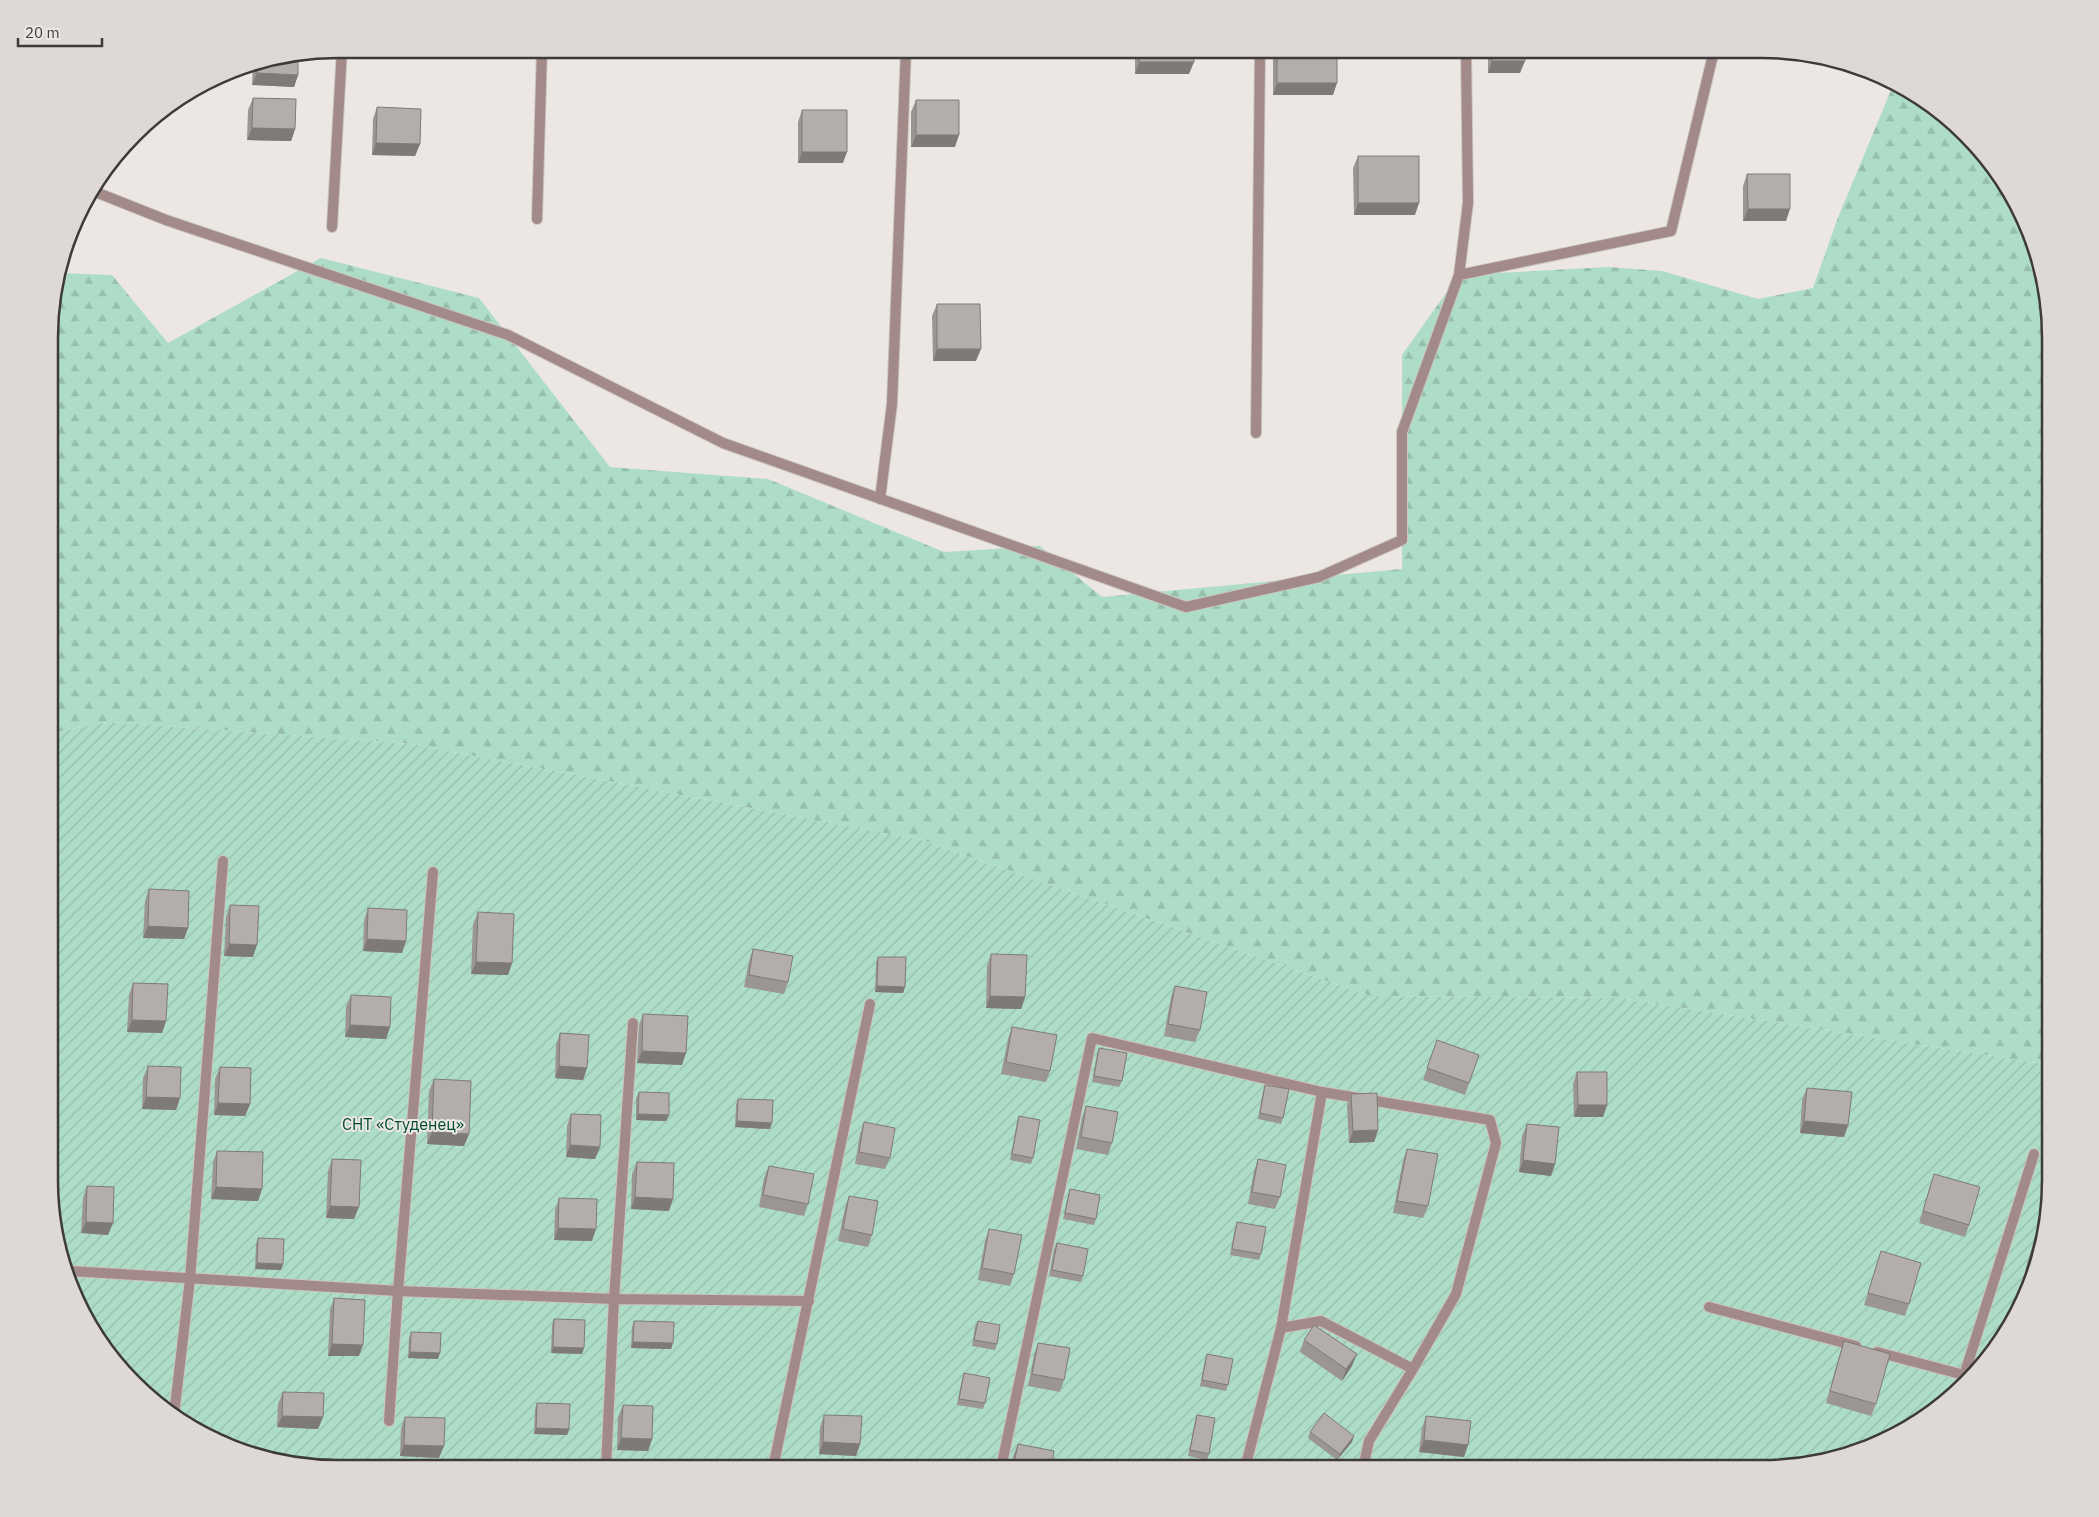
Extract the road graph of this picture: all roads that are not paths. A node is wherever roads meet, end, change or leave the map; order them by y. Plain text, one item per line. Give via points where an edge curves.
1 (341, 58) edge
2 (542, 58) edge
3 (906, 58) edge
4 (1260, 58) edge
5 (1466, 58) edge
6 (1712, 58) edge
7 (98, 193) edge
8 (537, 219) dead end
9 (332, 227) dead end
10 (1458, 275) junction
11 (1256, 433) dead end
12 (880, 499) junction
13 (223, 861) dead end
14 (433, 872) dead end
15 (870, 1004) dead end
16 (633, 1023) dead end
17 (1322, 1092) junction
18 (2034, 1154) dead end
19 (73, 1271) edge
20 (190, 1279) junction
21 (398, 1292) junction
22 (614, 1299) junction
23 (809, 1301) junction
24 (1709, 1307) dead end
25 (1281, 1328) junction
26 (1413, 1369) junction
27 (1965, 1371) edge
28 (1962, 1374) edge
29 (175, 1407) edge
30 (389, 1421) dead end
31 (606, 1460) edge
32 (775, 1460) edge
33 (1003, 1460) edge
34 (1247, 1460) edge
35 (1365, 1460) edge

1 - 9 lane
2 - 8 lane
3 - 12 lane via 892,404
4 - 11 lane
5 - 10 lane via 1468,203
6 - 10 lane via 1671,231
7 - 12 lane via 166,220 508,335 723,443
10 - 12 lane via 1402,432 1402,540 1319,577 1186,607
13 - 20 lane
14 - 21 lane
15 - 23 lane
16 - 22 lane
17 - 25 lane
17 - 26 lane via 1490,1120 1496,1143 1456,1294
17 - 33 lane via 1092,1038
18 - 27 lane
19 - 20 lane
20 - 21 lane
20 - 29 lane
21 - 22 lane
21 - 30 lane
22 - 23 lane
22 - 31 lane
23 - 32 lane
24 - 28 lane
25 - 26 lane via 1321,1321
25 - 34 lane
26 - 35 lane via 1369,1441

